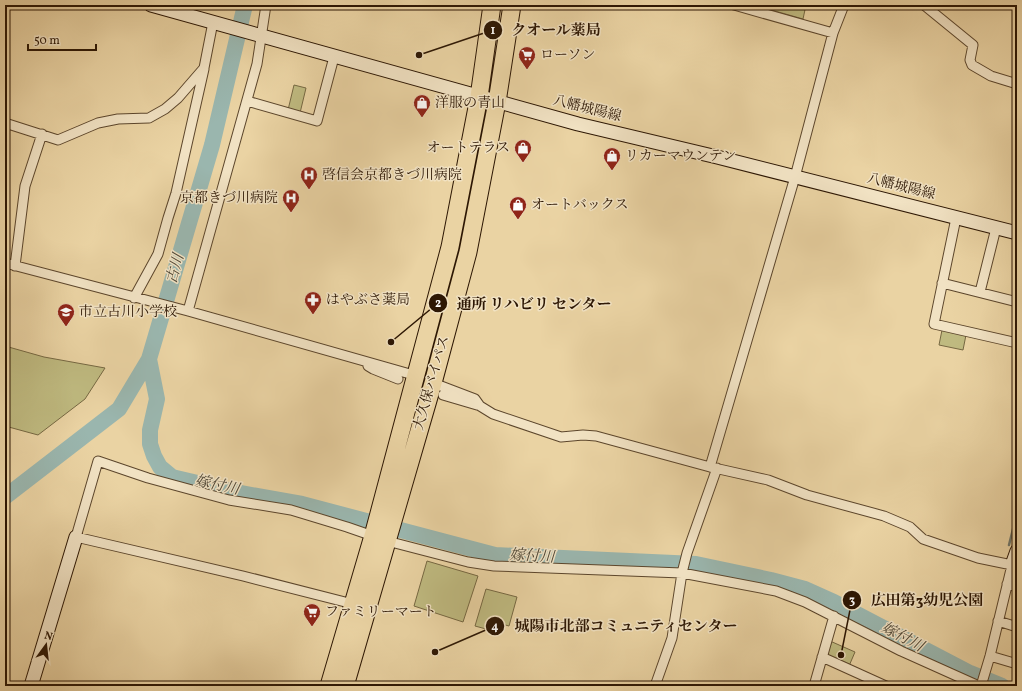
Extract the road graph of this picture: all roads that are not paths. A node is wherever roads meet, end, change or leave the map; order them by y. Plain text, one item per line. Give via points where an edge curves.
1 (151, 5) edge
2 (266, 5) edge
3 (492, 5) edge
4 (512, 5) edge
5 (734, 5) edge
6 (844, 5) edge
7 (924, 5) edge
8 (216, 23) junction
9 (833, 33) junction
10 (259, 35) junction
11 (334, 57) junction
12 (204, 68) junction
13 (1017, 84) edge
14 (479, 97) junction
15 (247, 101) junction
16 (497, 102) junction
17 (5, 123) edge
18 (42, 134) junction
19 (795, 177) junction
20 (956, 218) junction
21 (996, 228) junction
22 (1017, 234) edge
23 (5, 263) edge
24 (15, 266) junction
25 (942, 283) junction
26 (980, 292) junction
27 (137, 299) junction
28 (1017, 302) edge
29 (188, 312) junction
30 (1017, 343) edge
31 (359, 359) junction
32 (417, 376) junction
33 (398, 379) dead end
34 (438, 389) junction
35 (480, 406) junction
36 (714, 468) junction
37 (382, 530) junction
38 (76, 537) junction
39 (1016, 556) edge
40 (682, 573) junction
41 (1007, 584) junction
42 (1017, 587) edge
43 (353, 604) junction
44 (834, 616) junction
45 (998, 622) junction
46 (1017, 627) edge
47 (990, 656) junction
48 (822, 657) junction
49 (1017, 664) edge
50 (981, 685) edge
51 (31, 686) edge
52 (329, 686) edge
53 (345, 686) edge
54 (655, 686) edge
55 (814, 686) edge
56 (886, 686) edge

1 - 8 main road, 八幡城陽線
2 - 10 street
3 - 14 highway, 大久保バイパス
4 - 16 highway, 大久保バイパス
5 - 9 street
6 - 9 street
7 - 13 street via 973,45 970,60 972,65 991,76
8 - 10 main road, 八幡城陽線
8 - 12 street
9 - 19 street
10 - 11 main road, 八幡城陽線
10 - 15 street via 257,64
11 - 14 main road, 八幡城陽線
11 - 15 street via 317,121
12 - 18 street via 178,98 149,118 118,119 58,140
12 - 27 street via 176,193 158,254
14 - 16 main road, 八幡城陽線
14 - 32 highway, 大久保バイパス via 450,247
15 - 29 street
16 - 19 main road, 八幡城陽線
16 - 34 highway, 大久保バイパス
17 - 18 street
18 - 24 street via 25,186
19 - 20 main road, 八幡城陽線
19 - 36 street
20 - 21 main road, 八幡城陽線
20 - 25 street
21 - 22 main road, 八幡城陽線
21 - 26 street
23 - 24 street
24 - 27 street
25 - 26 street
25 - 30 street via 934,324
26 - 28 street
27 - 29 street
29 - 31 street
31 - 32 street
31 - 33 street via 373,369
32 - 37 highway, 大久保バイパス
34 - 35 street
34 - 35 street via 475,399
34 - 37 highway, 大久保バイパス
35 - 36 street via 493,414 561,437 596,436
36 - 39 street via 768,480 807,495 884,516 910,527 923,539 978,558
36 - 40 street
37 - 38 street via 347,527 291,510 228,500 98,461
37 - 40 street via 468,562 494,566
37 - 43 highway, 大久保バイパス
37 - 53 highway, 大久保バイパス
38 - 43 street
38 - 51 main road
39 - 41 street
40 - 44 street via 776,591
40 - 54 street via 672,638
41 - 42 street
41 - 45 street
43 - 52 highway, 大久保バイパス
44 - 48 street
44 - 50 street via 901,651
45 - 46 street
45 - 47 street
47 - 49 street
47 - 50 street
48 - 55 street
48 - 56 street

